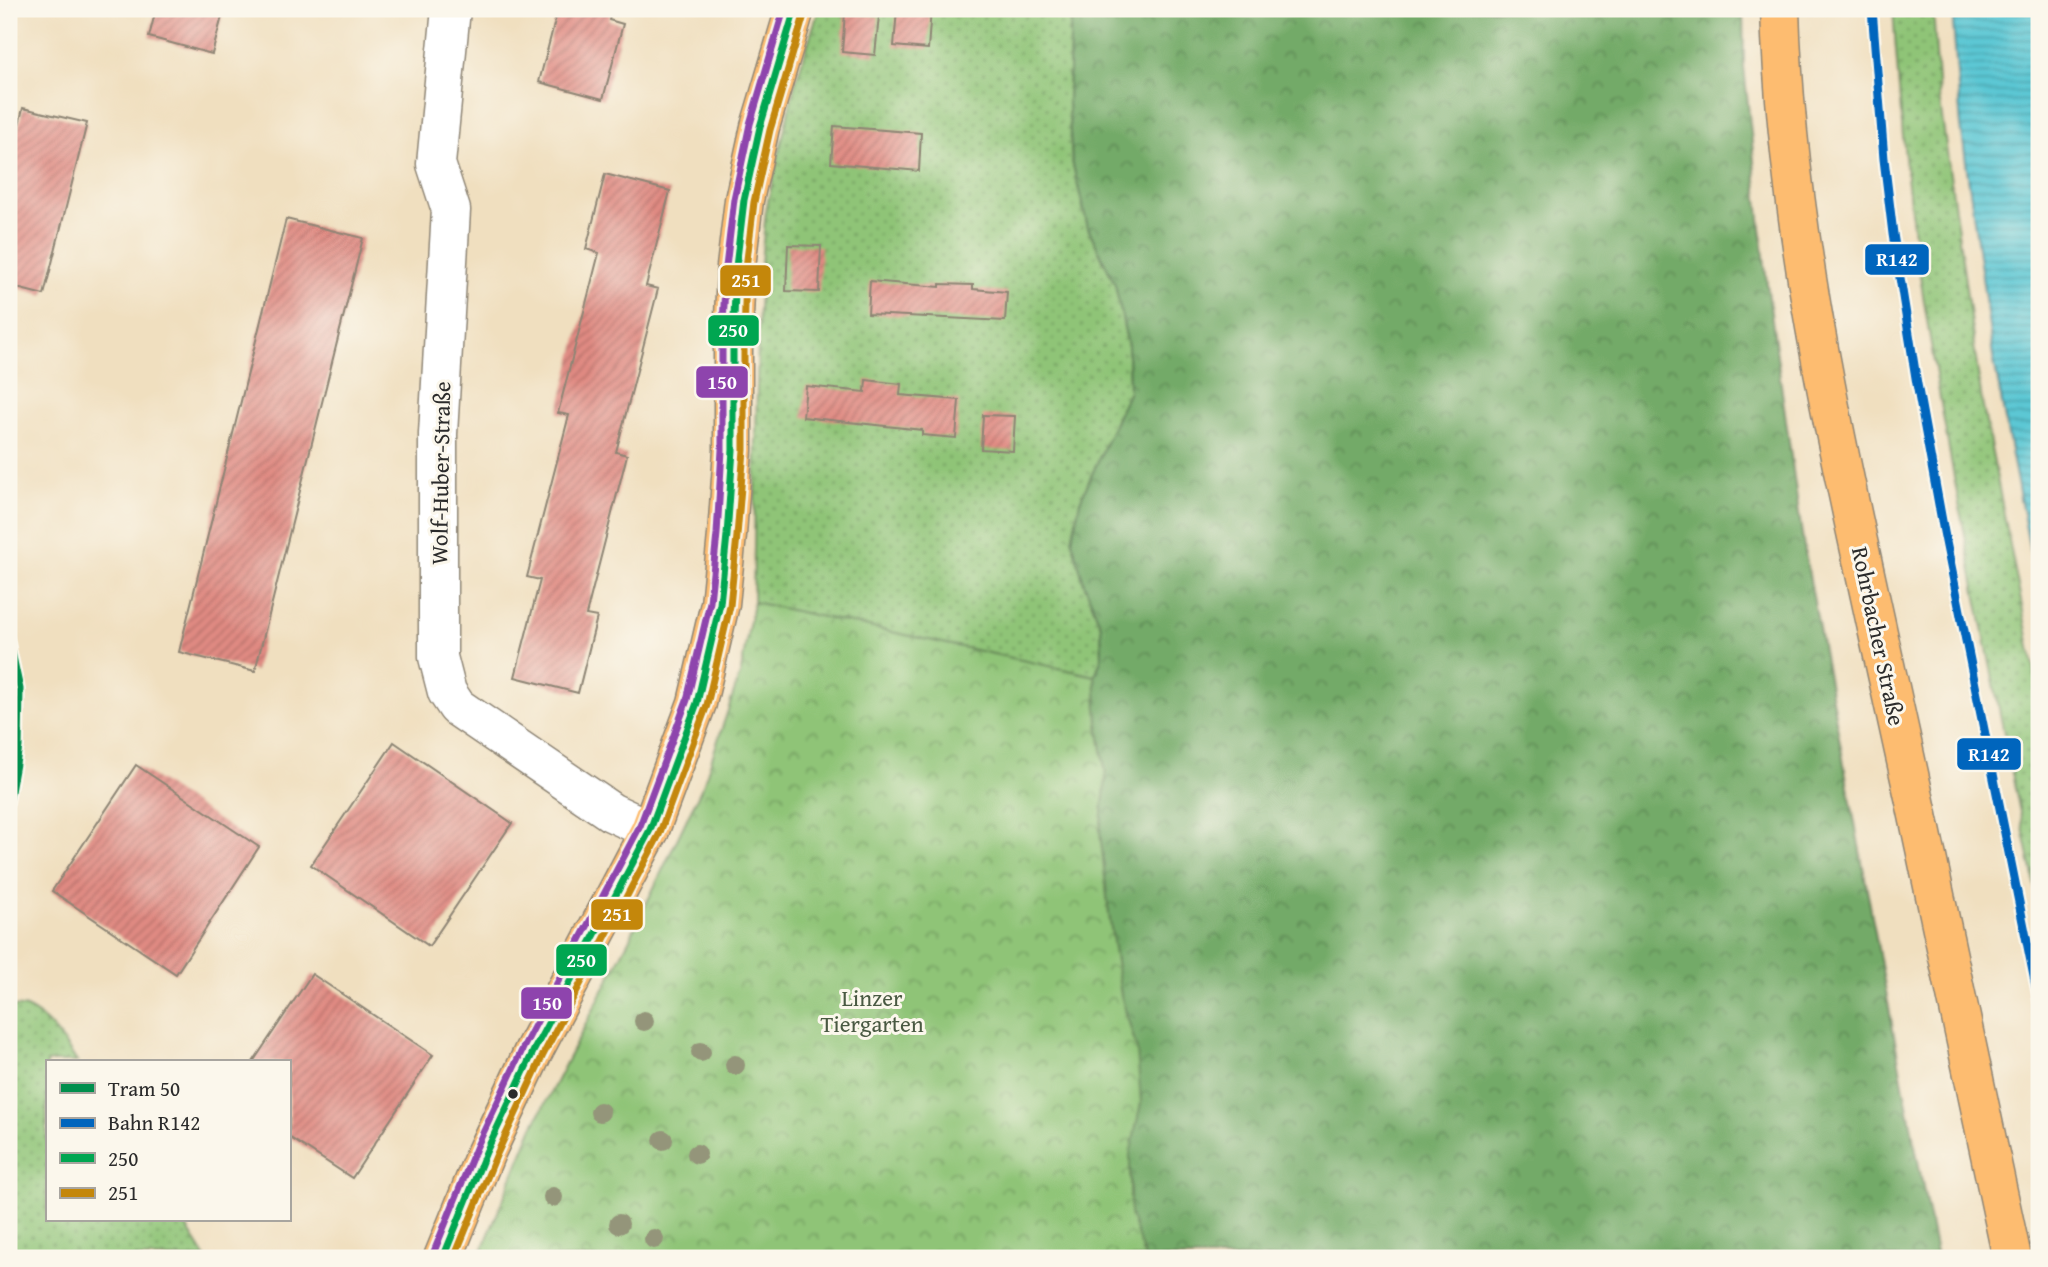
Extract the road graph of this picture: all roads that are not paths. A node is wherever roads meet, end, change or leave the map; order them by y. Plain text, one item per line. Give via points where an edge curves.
1 (452, 9) edge
2 (795, 9) edge
3 (1780, 9) edge
4 (650, 830) junction
5 (443, 1258) edge
6 (2012, 1258) edge

1 - 4 street, Wolf-Huber-Straße via 436,164 451,209 438,433 438,657 447,692 443,712 611,812
2 - 4 main road via 744,200 736,267 733,450 720,604 697,703
3 - 6 main road, Rohrbacher Straße via 1796,208 1831,418
4 - 5 main road via 534,1050

